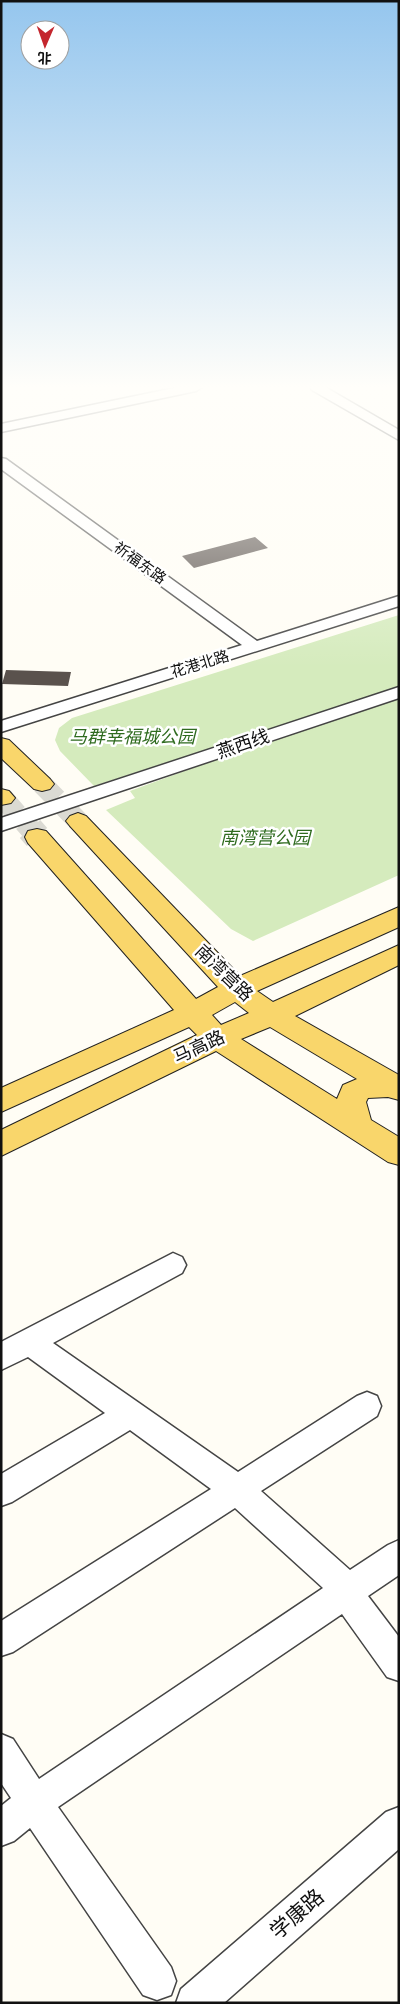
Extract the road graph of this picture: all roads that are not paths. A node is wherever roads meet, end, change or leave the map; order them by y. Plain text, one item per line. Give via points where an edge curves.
1 (26, 481) edge
2 (399, 601) edge
3 (255, 647) junction
4 (399, 692) edge
5 (1, 727) edge
6 (1, 745) edge
7 (42, 784) tunnel mouth
8 (78, 821) tunnel mouth
9 (1, 825) edge
10 (37, 836) tunnel mouth
11 (399, 916) edge
12 (399, 954) edge
13 (236, 989) junction
14 (193, 1013) junction
15 (271, 1015) junction
16 (217, 1038) junction
17 (396, 1087) edge
18 (1, 1101) edge
19 (357, 1125) junction
20 (1, 1144) edge
21 (399, 1152) edge
22 (173, 1265) dead end
23 (29, 1342) junction
24 (1, 1357) edge
25 (367, 1406) dead end
26 (132, 1413) junction
27 (237, 1489) junction
28 (1, 1491) edge
29 (399, 1556) edge
30 (346, 1592) junction
31 (1, 1640) edge
32 (399, 1665) edge
33 (1, 1751) edge
34 (34, 1803) junction
35 (399, 1825) edge
36 (1, 1828) edge
37 (156, 1981) dead end
38 (195, 2003) edge

1 - 3 street, 祈福东路
2 - 3 street, 花港北路
3 - 5 street, 花港北路
4 - 9 street, 燕西线
6 - 7 main road
8 - 13 main road, 南湾营路
10 - 14 main road
11 - 13 main road, 马高路
12 - 15 main road, 马高路
13 - 14 main road, 马高路
13 - 15 main road, 南湾营路
14 - 16 main road
14 - 18 main road, 马高路
15 - 16 main road, 马高路
15 - 17 main road, 南湾营路
16 - 19 main road
16 - 20 main road, 马高路
17 - 19 main road via 371,1086 352,1093
19 - 21 main road
22 - 23 street
23 - 24 street
23 - 26 street
25 - 27 street
26 - 27 street
26 - 28 street
27 - 30 street via 336,1578
27 - 31 street
29 - 30 street
30 - 32 street
30 - 34 street
33 - 34 street
34 - 36 street
34 - 37 street
35 - 38 street, 学康路

